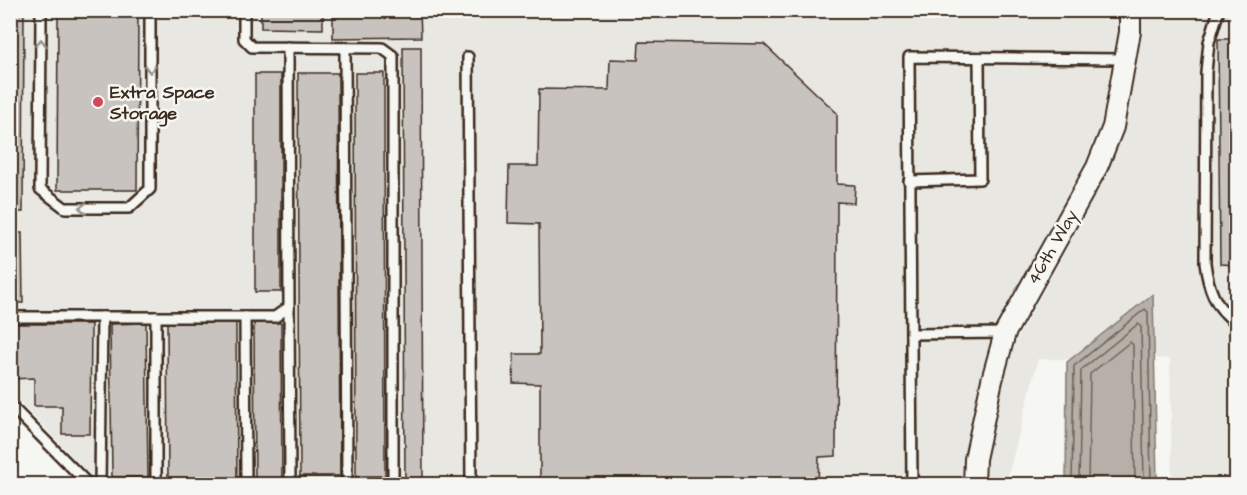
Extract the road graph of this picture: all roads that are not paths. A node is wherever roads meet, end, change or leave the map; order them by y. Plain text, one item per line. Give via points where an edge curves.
1 (44, 10) edge
2 (150, 10) edge
3 (244, 10) edge
4 (1130, 10) edge
5 (1219, 10) edge
6 (288, 48) junction
7 (345, 48) junction
8 (468, 57) dead end
9 (979, 58) junction
10 (1125, 58) junction
11 (909, 181) junction
12 (289, 307) junction
13 (10, 317) edge
14 (102, 317) junction
15 (156, 317) junction
16 (245, 317) junction
17 (1236, 322) edge
18 (1005, 333) junction
19 (911, 334) junction
20 (10, 405) edge
21 (88, 484) edge
22 (100, 484) edge
23 (156, 484) edge
24 (246, 484) edge
25 (290, 484) edge
26 (347, 484) edge
27 (393, 484) edge
28 (471, 484) edge
29 (912, 484) edge
30 (974, 484) edge

2 -> 1 lane via 150,189 129,208 65,208 40,189
3 - 6 lane via 244,39 252,48
4 - 10 street, 46th Way
5 - 17 lane via 1209,42 1206,72 1205,262 1214,297 1224,315
6 - 7 lane
6 - 12 lane
7 - 26 lane
7 - 27 lane via 382,48 393,56
8 - 28 lane
9 - 10 lane
9 - 11 lane via 980,179
9 - 11 lane via 909,57
10 - 18 street, 46th Way via 1113,127 1097,167
11 - 19 lane
12 - 16 lane via 275,317
12 - 25 lane
13 - 14 lane
14 - 15 lane
14 - 22 lane
15 - 16 lane
15 - 23 lane
16 - 24 lane
18 - 19 lane
18 - 30 street, 46th Way via 977,448
19 - 29 lane
20 - 21 lane

